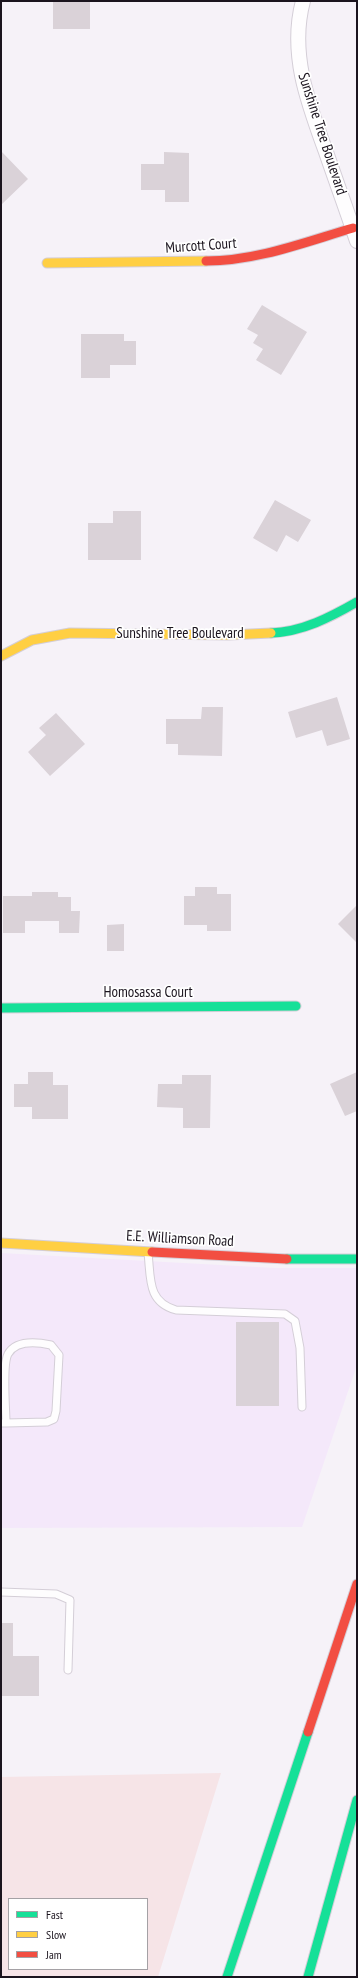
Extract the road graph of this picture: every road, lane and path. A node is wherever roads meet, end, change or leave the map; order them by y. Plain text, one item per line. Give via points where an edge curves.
1 (303, 1) edge
2 (355, 234) edge
3 (47, 263) dead end
4 (357, 602) edge
5 (1, 656) edge
6 (296, 1006) dead end
7 (1, 1008) edge
8 (1, 1243) edge
9 (148, 1251) junction
10 (357, 1259) edge
11 (302, 1407) dead end
12 (3, 1423) edge
13 (357, 1584) edge
14 (1, 1592) edge
15 (68, 1670) dead end
16 (357, 1800) edge
17 (226, 1977) edge
18 (308, 1977) edge

1 - 2 street, Sunshine Tree Boulevard via 299,14 300,73
2 - 3 main road, Murcott Court via 226,261
4 - 5 main road, Sunshine Tree Boulevard via 328,619 281,633 70,633 32,640
6 - 7 main road, Homosassa Court
8 - 9 main road, E.E. Williamson Road
9 - 10 main road, E.E. Williamson Road via 275,1259
9 - 11 lane via 152,1289 164,1307 176,1310 285,1314 295,1322 300,1348
12 - 12 lane via 46,1422 54,1419 58,1355 51,1345 40,1342 18,1345 8,1354
13 - 17 main road
14 - 15 lane via 56,1594 70,1600
16 - 18 main road

